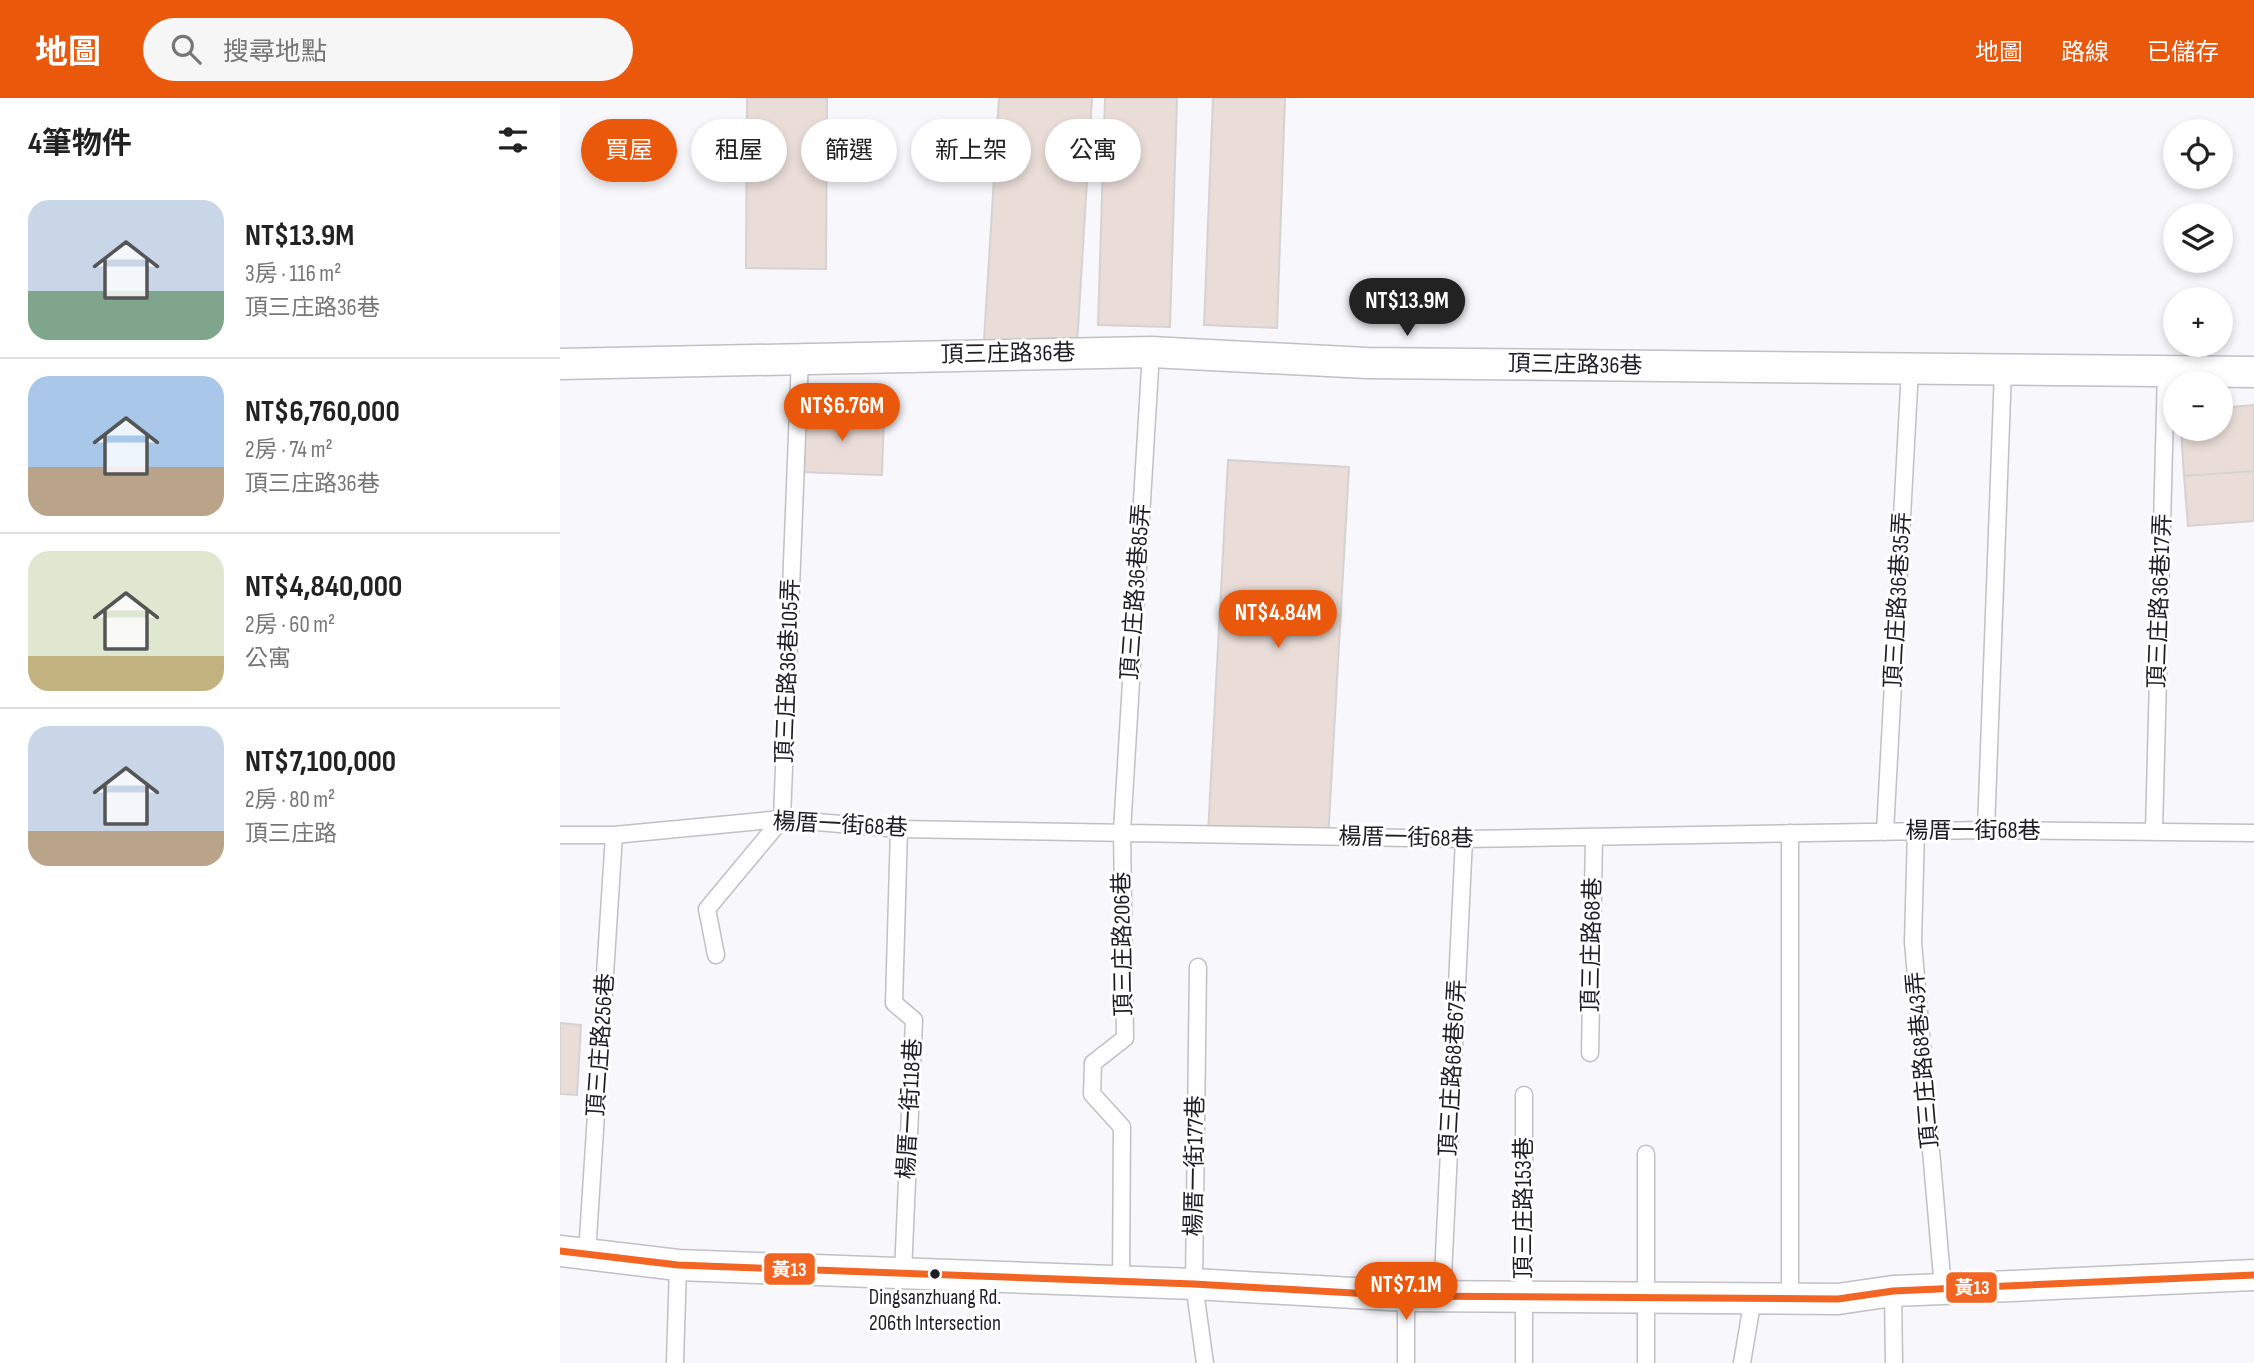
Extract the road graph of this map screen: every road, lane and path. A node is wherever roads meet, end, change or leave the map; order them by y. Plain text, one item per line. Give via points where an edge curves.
1 (1151, 352) junction
2 (800, 359) junction
3 (560, 364) edge
4 (1910, 369) junction
5 (2003, 370) junction
6 (2163, 372) edge
7 (2233, 372) edge
8 (2254, 372) edge
9 (2164, 441) edge
10 (782, 819) junction
11 (898, 829) junction
12 (1986, 830) junction
13 (1122, 831) junction
14 (1916, 831) junction
15 (2154, 831) junction
16 (1885, 832) junction
17 (1790, 833) junction
18 (2254, 833) edge
19 (560, 835) edge
20 (614, 835) junction
21 (1594, 837) junction
22 (1464, 839) junction
23 (716, 955) dead end
24 (1198, 967) dead end
25 (1590, 1053) dead end
26 (1524, 1095) dead end
27 (1646, 1154) dead end
28 (574, 1252) edge
29 (678, 1265) junction
30 (903, 1273) junction
31 (2254, 1275) edge
32 (1121, 1282) junction
33 (1194, 1284) junction
34 (1943, 1289) junction
35 (1893, 1292) junction
36 (1406, 1296) junction
37 (1442, 1297) junction
38 (1525, 1298) junction
39 (1646, 1298) junction
40 (1753, 1298) junction
41 (1790, 1298) junction
42 (675, 1363) edge
43 (1205, 1363) edge
44 (1405, 1363) edge
45 (1524, 1363) edge
46 (1646, 1363) edge
47 (1742, 1363) edge
48 (1894, 1363) edge

1 - 2 street, 頂三庄路36巷
1 - 4 street, 頂三庄路36巷 via 1367,363
1 - 13 lane, 頂三庄路36巷85弄
2 - 3 street, 頂三庄路36巷
2 - 10 lane, 頂三庄路36巷105弄
4 - 5 street, 頂三庄路36巷
4 - 16 lane, 頂三庄路36巷35弄
5 - 6 street, 頂三庄路36巷
5 - 12 lane
7 - 8 street, 頂三庄路36巷
9 - 15 lane, 頂三庄路36巷17弄
10 - 11 lane, 楊厝一街68巷
10 - 20 lane, 楊厝一街68巷
10 - 23 lane via 707,909
11 - 13 lane, 楊厝一街68巷
11 - 30 lane, 楊厝一街118巷 via 894,1003 914,1020
12 - 14 lane, 楊厝一街68巷
12 - 15 lane, 楊厝一街68巷
13 - 22 lane, 楊厝一街68巷
13 - 32 lane, 頂三庄路206巷 via 1125,1038 1093,1063 1092,1094 1122,1127
14 - 16 lane, 楊厝一街68巷
14 - 34 lane, 頂三庄路68巷43弄 via 1913,942
15 - 18 lane, 楊厝一街68巷
16 - 17 lane, 楊厝一街68巷
17 - 21 lane, 楊厝一街68巷
17 - 41 lane
19 - 20 lane, 楊厝一街68巷
20 - 28 lane, 頂三庄路256巷
21 - 22 lane, 楊厝一街68巷
21 - 25 lane, 頂三庄路68巷
22 - 37 lane, 頂三庄路68巷67弄
24 - 33 lane, 楊厝一街177巷
26 - 38 lane, 頂三庄路153巷
27 - 39 lane
28 - 29 street
29 - 30 street
29 - 42 lane
30 - 32 street
31 - 34 street
32 - 33 street
33 - 36 street
33 - 43 lane, 楊厝一街177巷
34 - 35 street
35 - 41 street via 1838,1299
35 - 48 lane
36 - 37 street
36 - 44 lane
37 - 38 street
38 - 39 street
38 - 45 lane, 頂三庄路153巷
39 - 40 street
39 - 46 lane
40 - 41 street
40 - 47 lane

